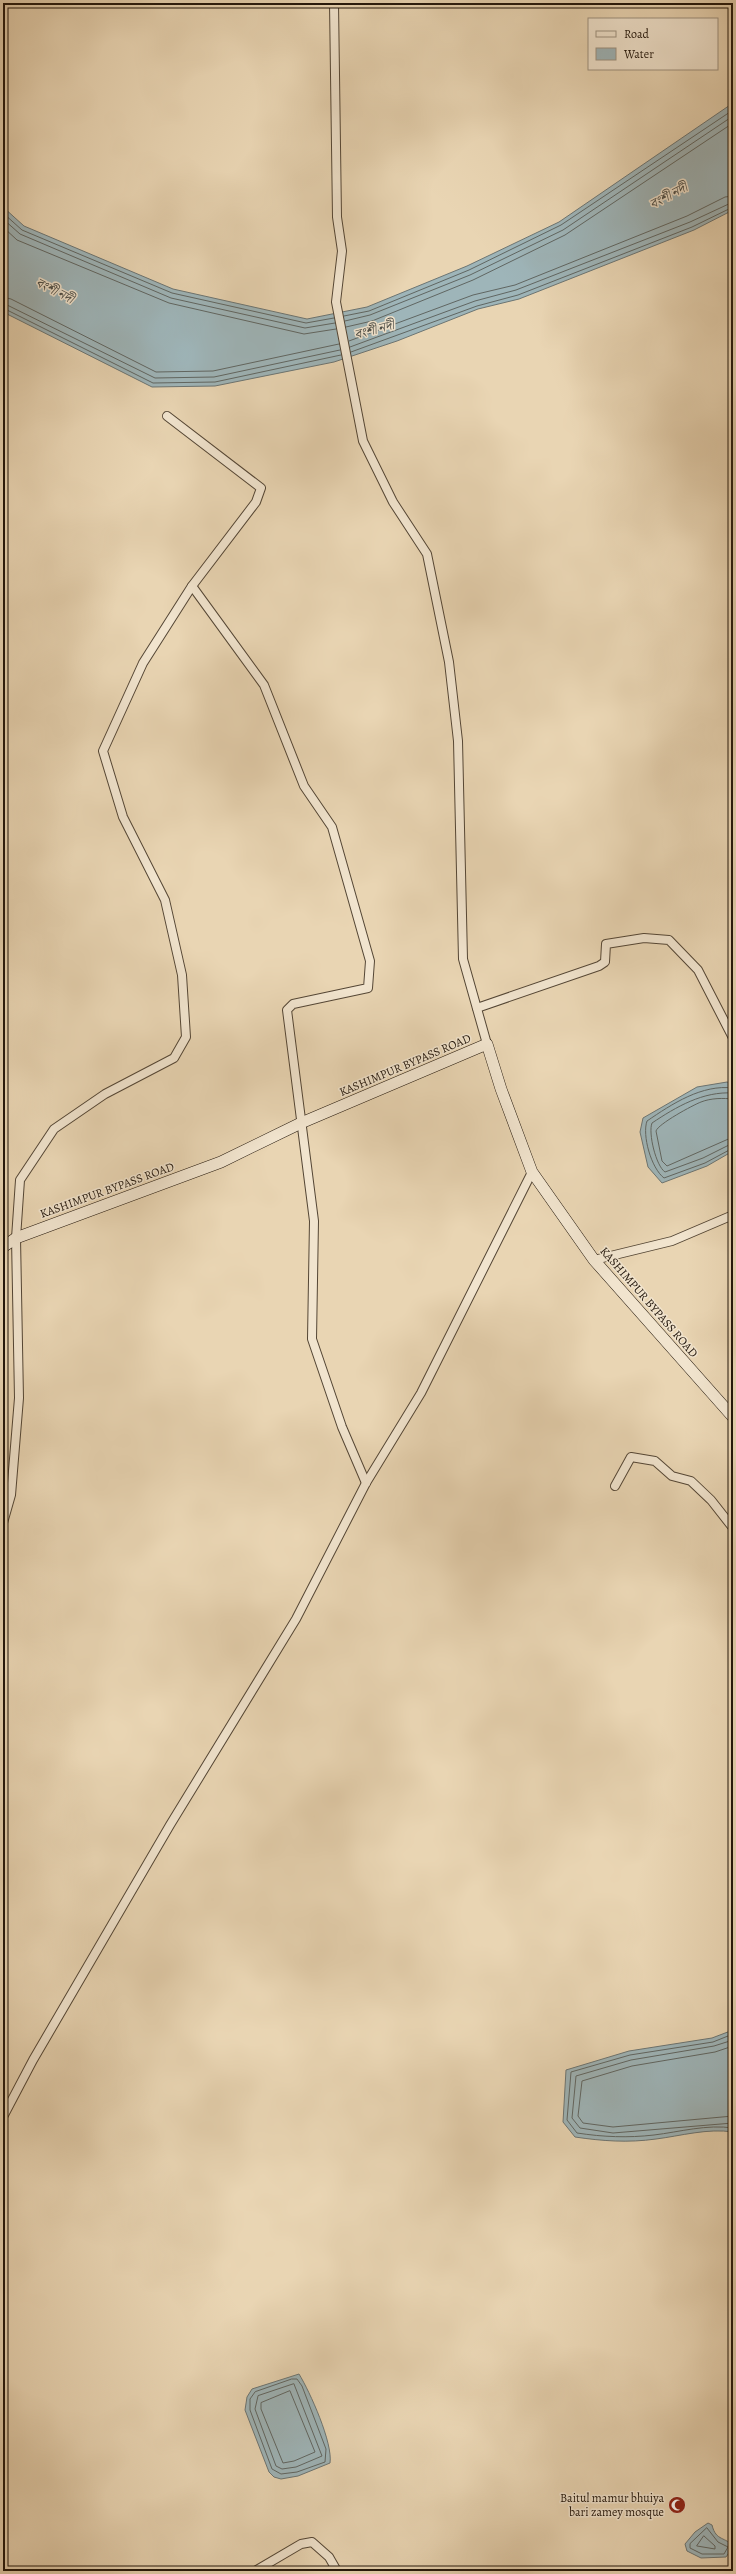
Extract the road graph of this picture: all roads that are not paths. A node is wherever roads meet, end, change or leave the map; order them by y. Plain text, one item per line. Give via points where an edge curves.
1 (334, 3) edge
2 (167, 416) dead end
3 (192, 586) junction
4 (477, 1008) junction
5 (733, 1038) edge
6 (487, 1044) junction
7 (301, 1122) junction
8 (532, 1172) junction
9 (733, 1215) edge
10 (16, 1238) junction
11 (3, 1247) edge
12 (594, 1260) junction
13 (733, 1417) edge
14 (366, 1483) junction
15 (615, 1486) dead end
16 (3, 1523) edge
17 (733, 1528) edge
18 (3, 2117) edge
19 (255, 2571) edge
20 (337, 2571) edge

1 - 4 street via 337,217 342,251 336,304 363,441 393,502 427,554 449,662 458,741 463,959
2 - 3 street via 261,488 256,502
3 - 7 street via 264,686 304,786 332,827 370,961 368,988 293,1004 287,1010
3 - 10 street via 143,664 104,751 123,817 165,900 182,975 186,1037 174,1058 105,1094 54,1129 20,1180
4 - 5 street via 598,966 605,962 606,944 644,938 670,940 698,970
4 - 6 street
6 - 7 main road, KASHIMPUR BYPASS ROAD
6 - 8 main road, KASHIMPUR BYPASS ROAD
7 - 10 main road, KASHIMPUR BYPASS ROAD via 221,1162
7 - 14 street via 314,1221 312,1339 342,1427
8 - 12 main road, KASHIMPUR BYPASS ROAD
8 - 14 street via 421,1392
9 - 12 street via 672,1241
10 - 11 main road, KASHIMPUR BYPASS ROAD
10 - 16 street via 19,1398 11,1495
12 - 13 main road, KASHIMPUR BYPASS ROAD
14 - 18 street via 296,1619 170,1825 33,2060
15 - 17 street via 631,1457 655,1461 672,1476 691,1480
19 - 20 street via 301,2544 312,2542 329,2557

